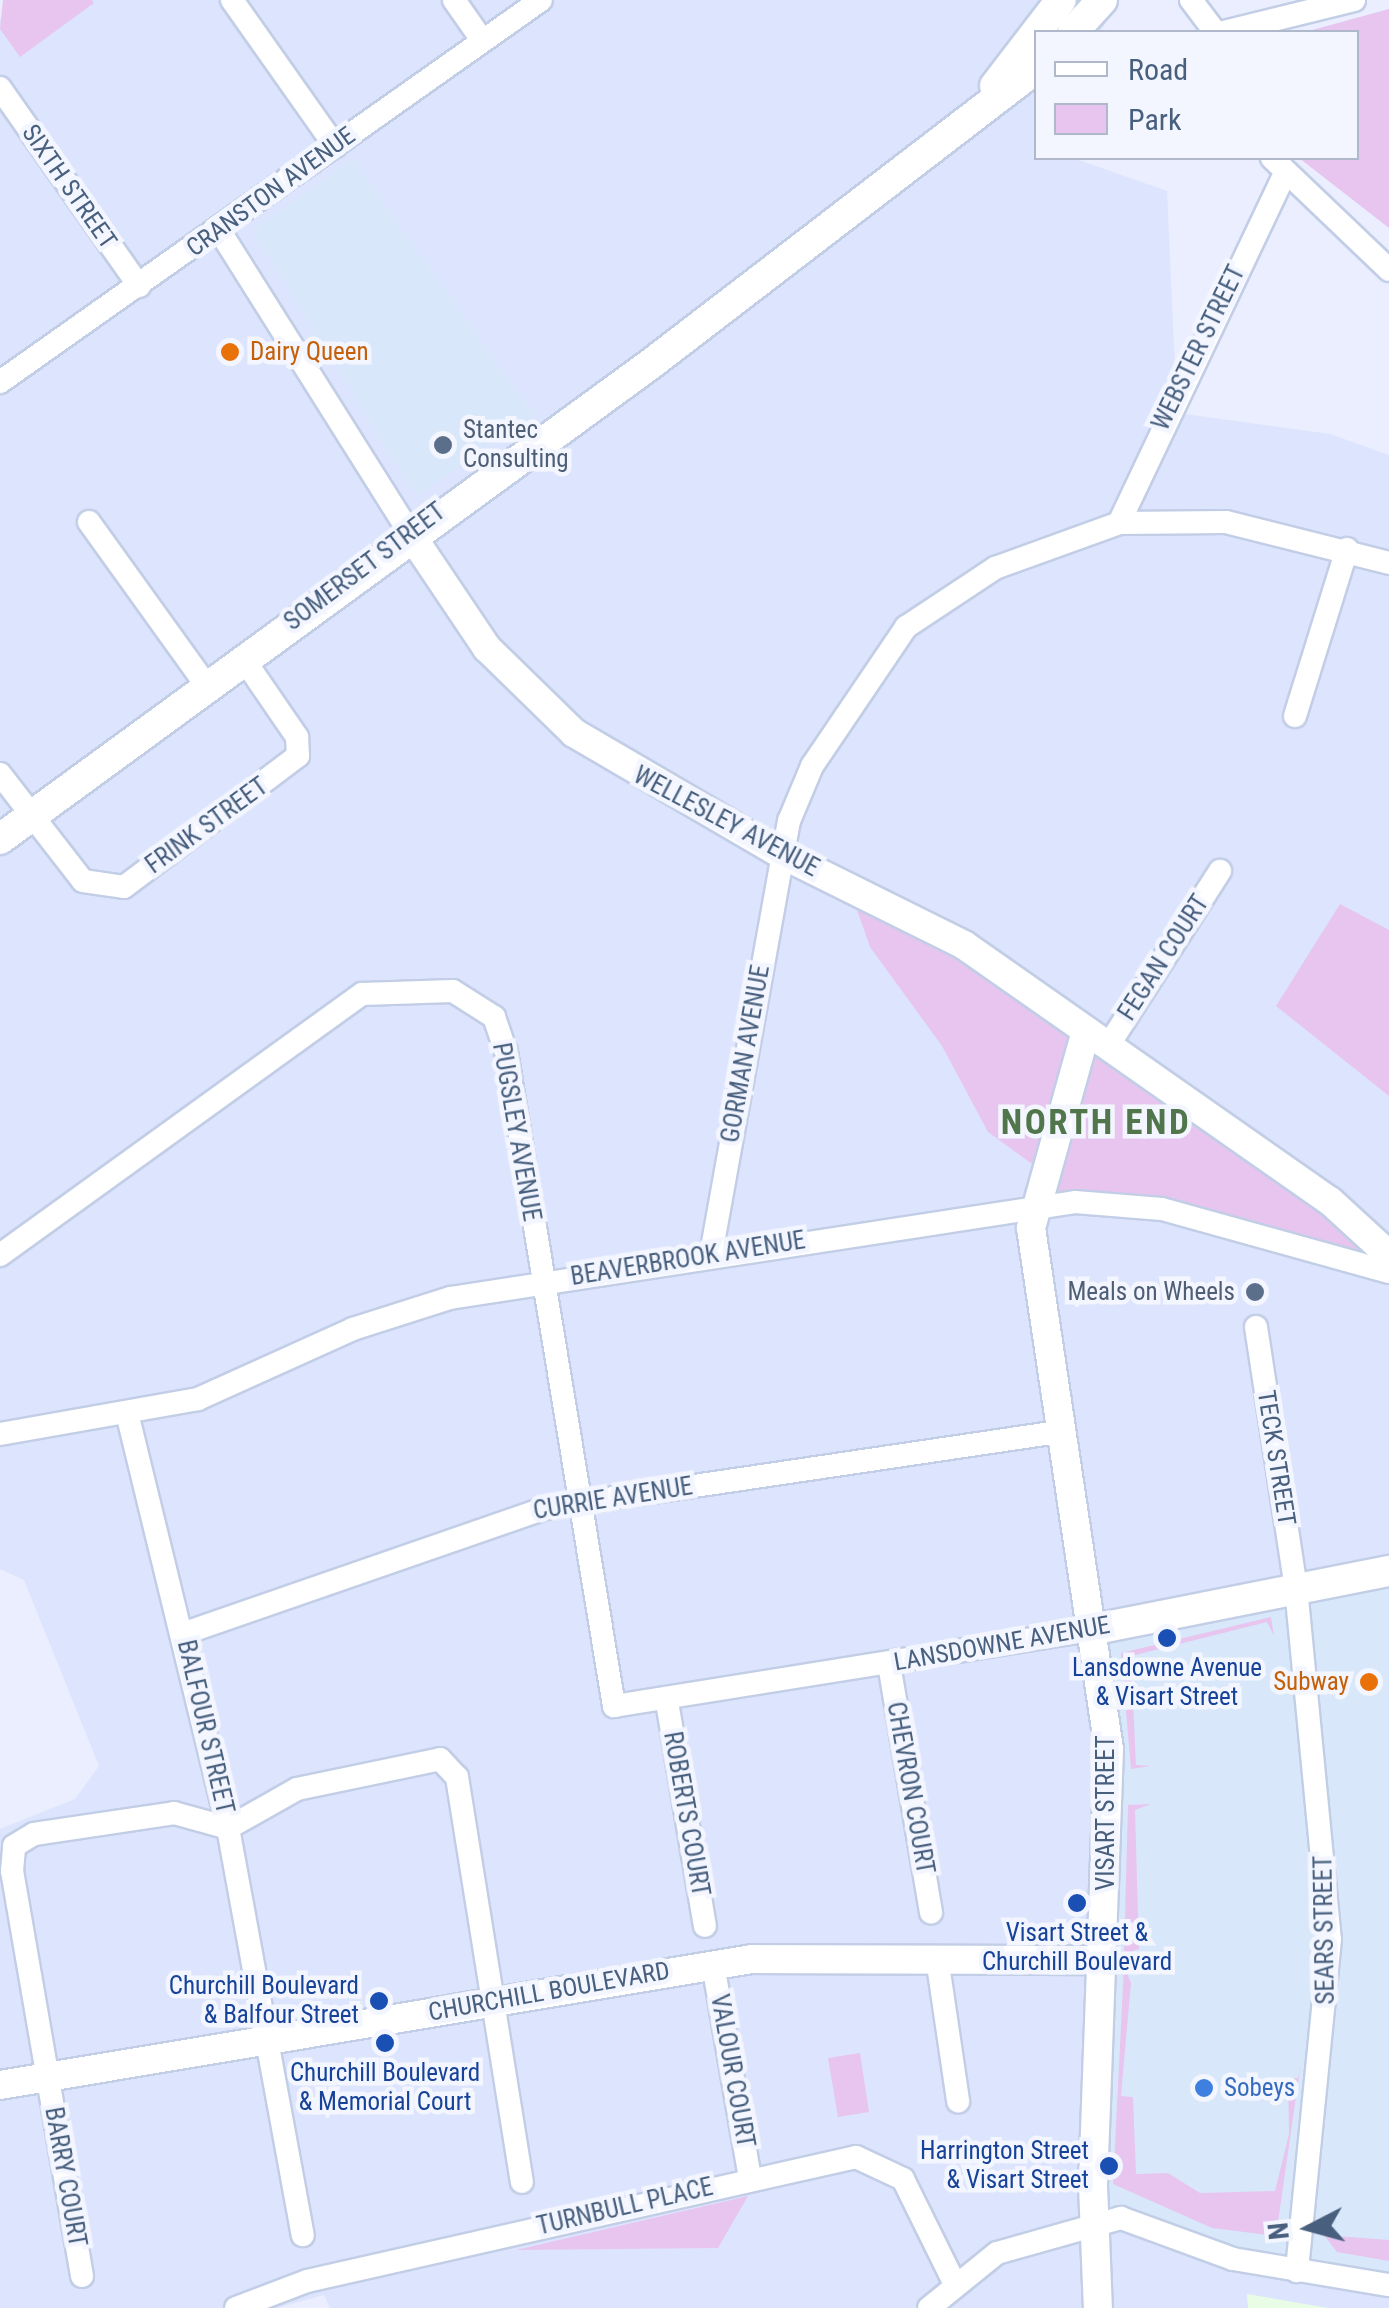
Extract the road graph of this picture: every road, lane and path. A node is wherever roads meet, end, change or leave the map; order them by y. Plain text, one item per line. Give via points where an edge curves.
1 (232, 0) edge
2 (454, 0) edge
3 (541, 0) edge
4 (1061, 0) edge
5 (1102, 0) edge
6 (1191, 0) edge
7 (1354, 0) edge
8 (1038, 30) edge
9 (1076, 30) edge
10 (1214, 30) edge
11 (1232, 30) edge
12 (1034, 35) edge
13 (482, 40) junction
14 (1034, 70) edge
15 (0, 88) edge
16 (972, 117) junction
17 (335, 146) junction
18 (1278, 166) edge
19 (219, 230) junction
20 (1389, 270) edge
21 (138, 286) junction
22 (0, 382) edge
23 (90, 522) dead end
24 (1119, 524) junction
25 (409, 532) junction
26 (1347, 548) junction
27 (1389, 563) edge
28 (243, 658) junction
29 (206, 685) junction
30 (1295, 716) dead end
31 (0, 774) edge
32 (31, 815) junction
33 (0, 838) edge
34 (781, 854) junction
35 (1220, 871) dead end
36 (1097, 1038) junction
37 (1032, 1209) junction
38 (712, 1254) junction
39 (0, 1255) edge
40 (1389, 1255) edge
41 (1389, 1272) edge
42 (542, 1283) junction
43 (1256, 1327) dead end
44 (128, 1417) junction
45 (1058, 1432) junction
46 (0, 1434) edge
47 (575, 1503) junction
48 (1389, 1571) edge
49 (1296, 1588) junction
50 (1090, 1630) junction
51 (184, 1633) junction
52 (889, 1664) junction
53 (667, 1702) junction
54 (614, 1706) joint
55 (228, 1828) junction
56 (931, 1912) dead end
57 (705, 1926) dead end
58 (937, 1958) junction
59 (1104, 1960) junction
60 (713, 1964) junction
61 (493, 2002) junction
62 (267, 2040) junction
63 (48, 2077) junction
64 (0, 2085) edge
65 (958, 2101) dead end
66 (750, 2178) junction
67 (522, 2182) dead end
68 (1094, 2221) junction
69 (303, 2235) dead end
70 (1297, 2272) junction
71 (82, 2276) dead end
72 (952, 2280) junction
73 (1389, 2285) edge
74 (236, 2308) edge
75 (929, 2308) edge
76 (1098, 2308) edge

1 - 17 street
2 - 13 street
3 - 13 street, CRANSTON AVENUE
4 - 8 main road, SOMERSET STREET
5 - 9 main road
6 - 10 street
7 - 11 street
12 - 16 main road, SOMERSET STREET
13 - 17 street, CRANSTON AVENUE
14 - 16 main road, SOMERSET STREET
15 - 21 street, SIXTH STREET
16 - 25 main road, SOMERSET STREET via 652,363
17 - 19 street, CRANSTON AVENUE
18 - 20 street
18 - 24 street, WEBSTER STREET
19 - 21 street, CRANSTON AVENUE
19 - 25 street, WELLESLEY AVENUE
21 - 22 street, CRANSTON AVENUE
23 - 29 street
24 - 26 street, GORMAN AVENUE via 1226,522
24 - 34 street, GORMAN AVENUE via 996,568 906,627 812,766
25 - 28 main road, SOMERSET STREET
25 - 34 street, WELLESLEY AVENUE via 487,648 551,716
26 - 27 street, GORMAN AVENUE
26 - 30 street
28 - 29 main road, SOMERSET STREET
28 - 32 street, FRINK STREET via 297,737 291,764 108,892 83,882
29 - 32 main road, SOMERSET STREET
31 - 32 street
32 - 33 main road, SOMERSET STREET
34 - 36 street, WELLESLEY AVENUE via 964,946
34 - 38 street, GORMAN AVENUE
35 - 36 street, FEGAN COURT
36 - 37 street, VISART STREET
36 - 40 street, WELLESLEY AVENUE via 1330,1201
37 - 38 street, BEAVERBROOK AVENUE
37 - 41 street, BEAVERBROOK AVENUE via 1148,1206
37 - 45 street, VISART STREET
38 - 42 street, BEAVERBROOK AVENUE
39 - 42 street, PUGSLEY AVENUE via 300,1032 362,994 406,986 452,991 494,1017
42 - 44 street, BEAVERBROOK AVENUE via 402,1312 198,1399
42 - 47 street, PUGSLEY AVENUE
43 - 49 street, TECK STREET
44 - 46 street, BEAVERBROOK AVENUE
44 - 51 street, BALFOUR STREET
45 - 47 street, CURRIE AVENUE
45 - 50 street, VISART STREET
47 - 51 street, CURRIE AVENUE via 450,1536 297,1600
47 - 54 street, PUGSLEY AVENUE
48 - 49 main road, LANSDOWNE AVENUE
49 - 50 main road, LANSDOWNE AVENUE
49 - 70 street, SEARS STREET via 1330,1980
50 - 52 street, LANSDOWNE AVENUE
50 - 59 street, VISART STREET via 1109,1749
51 - 55 street, BALFOUR STREET
52 - 53 street, LANSDOWNE AVENUE
52 - 56 street, CHEVRON COURT
53 - 54 street, LANSDOWNE AVENUE
53 - 57 street, ROBERTS COURT
55 - 61 street via 296,1789 440,1760 457,1777
55 - 62 street, BALFOUR STREET
55 - 63 street, BARRY COURT via 174,1813 34,1834 14,1846
58 - 59 street, CHURCHILL BOULEVARD
58 - 60 street, CHURCHILL BOULEVARD
58 - 65 street
59 - 68 street, VISART STREET
60 - 61 street, CHURCHILL BOULEVARD
60 - 66 street, VALOUR COURT
61 - 62 street, CHURCHILL BOULEVARD
61 - 67 street
62 - 63 street, CHURCHILL BOULEVARD
62 - 69 street, BALFOUR STREET
63 - 64 street, CHURCHILL BOULEVARD
63 - 71 street, BARRY COURT
66 - 72 street, TURNBULL PLACE via 844,2158 881,2163 916,2198
66 - 74 street, TURNBULL PLACE via 292,2285
68 - 70 street via 1144,2222 1232,2260
68 - 72 street via 1029,2239
68 - 76 street, VISART STREET
70 - 73 street
72 - 75 street

